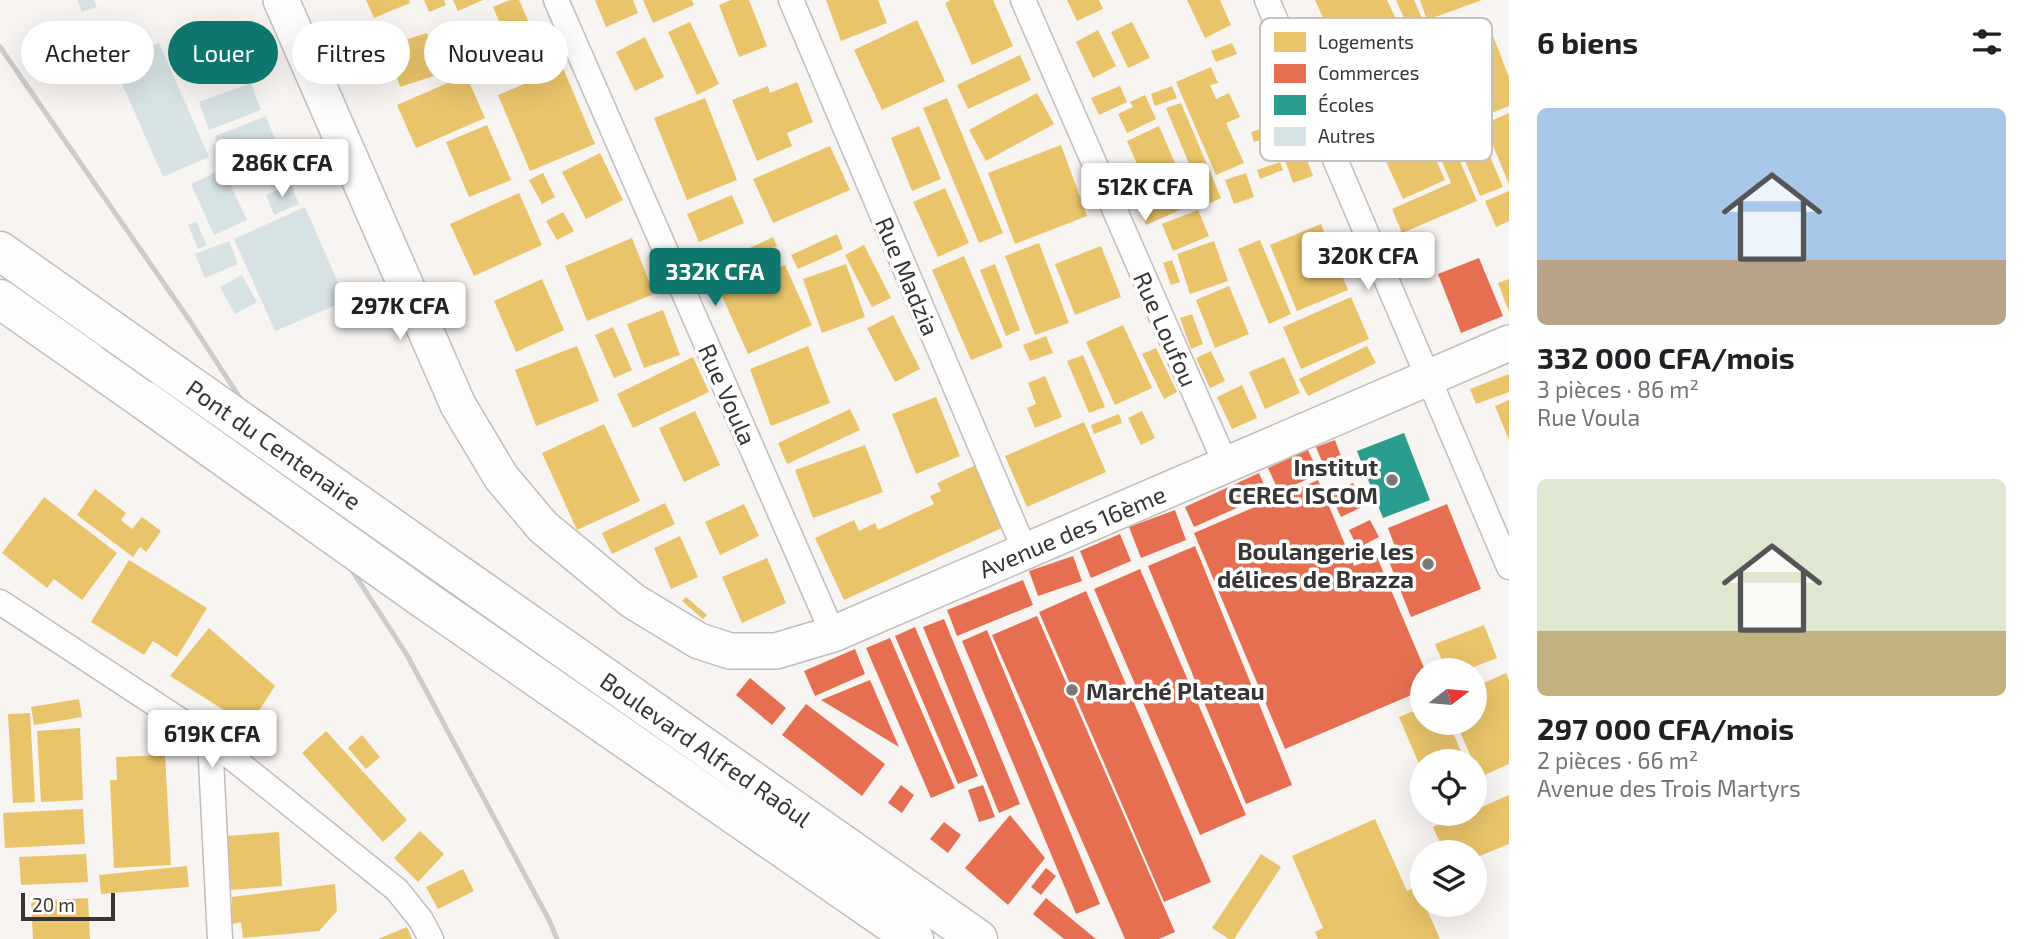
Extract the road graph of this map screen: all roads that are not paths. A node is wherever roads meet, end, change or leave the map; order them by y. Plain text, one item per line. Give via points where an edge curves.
1 (281, 0) edge
2 (556, 0) edge
3 (791, 0) edge
4 (1023, 0) edge
5 (1267, 0) edge
6 (1275, 18) edge
7 (1336, 161) edge
8 (0, 251) edge
9 (0, 299) edge
10 (1509, 343) edge
11 (1429, 376) junction
12 (1226, 465) junction
13 (1025, 551) junction
14 (435, 558) joint
15 (1509, 567) edge
16 (425, 600) joint
17 (0, 602) edge
18 (833, 634) junction
19 (210, 740) junction
20 (220, 939) edge
21 (430, 939) edge
22 (915, 939) edge
23 (978, 939) edge

1 - 18 main road, Avenue des 16ème via 458,405 501,477 543,527 634,601 699,641 730,651 776,652
2 - 18 street, Rue Voula
3 - 13 street, Rue Madzia
4 - 12 street, Rue Loufou
5 - 6 street
7 - 11 street
8 - 14 main road, Pont du Centenaire, bridge
9 - 16 main road, Pont du Centenaire, bridge
10 - 11 main road, Avenue des 16ème
11 - 12 main road, Avenue des 16ème
11 - 15 street
12 - 13 main road, Avenue des 16ème
13 - 18 main road, Avenue des 16ème
14 - 23 main road, Boulevard Alfred Raôul
16 - 22 main road, Boulevard Alfred Raôul
17 - 19 street
19 - 20 street
19 - 21 street via 397,890

